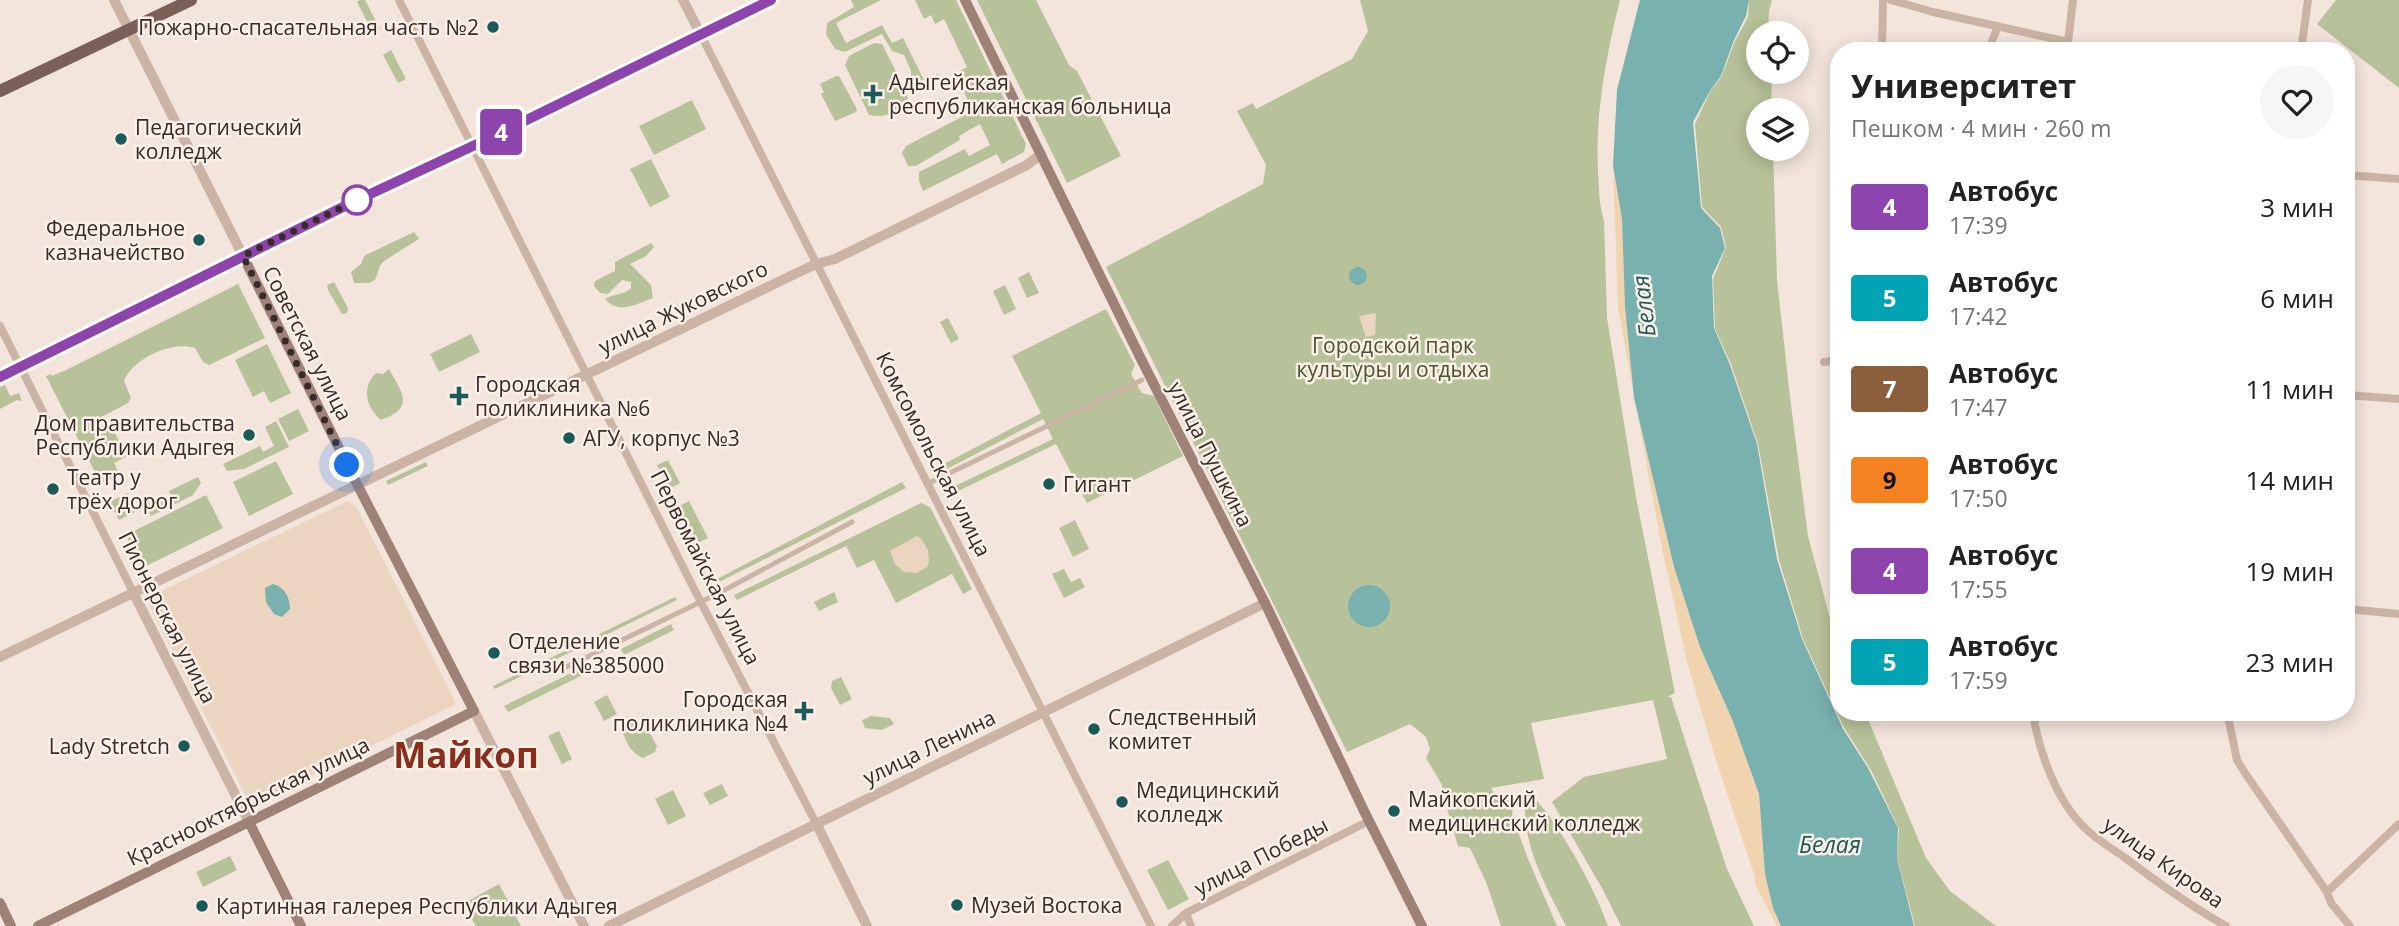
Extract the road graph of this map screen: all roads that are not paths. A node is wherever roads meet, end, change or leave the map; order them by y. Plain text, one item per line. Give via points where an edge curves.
1 (114, 0) edge
2 (191, 0) edge
3 (399, 0) edge
4 (683, 0) edge
5 (771, 0) edge
6 (965, 0) edge
7 (1883, 0) edge
8 (1891, 0) edge
9 (2073, 0) edge
10 (2308, 0) edge
11 (1998, 26) junction
12 (128, 30) junction
13 (701, 34) junction
14 (1882, 42) edge
15 (1992, 42) edge
16 (2051, 42) edge
17 (2068, 42) edge
18 (2302, 42) edge
19 (0, 91) edge
20 (473, 146) junction
21 (1041, 155) junction
22 (2355, 176) edge
23 (2399, 179) edge
24 (243, 256) junction
25 (816, 264) junction
26 (0, 326) edge
27 (1830, 361) edge
28 (1824, 362) dead end
29 (21, 366) junction
30 (588, 375) junction
31 (0, 377) edge
32 (1146, 378) junction
33 (2355, 395) edge
34 (2399, 398) edge
35 (357, 484) junction
36 (927, 484) junction
37 (852, 522) dead end
38 (133, 592) junction
39 (700, 601) junction
40 (1265, 603) junction
41 (2355, 610) edge
42 (2399, 614) edge
43 (0, 657) edge
44 (554, 673) dead end
45 (474, 711) junction
46 (1043, 713) junction
47 (2034, 721) edge
48 (2229, 721) edge
49 (1369, 821) junction
50 (249, 822) junction
51 (2399, 824) edge
52 (817, 825) junction
53 (2328, 892) junction
54 (0, 903) edge
55 (1185, 914) junction
56 (1418, 924) edge
57 (12, 926) edge
58 (38, 926) edge
59 (301, 926) edge
60 (584, 926) edge
61 (609, 926) edge
62 (867, 926) edge
63 (1151, 926) edge
64 (1172, 926) edge
65 (1191, 926) edge
66 (2226, 926) edge
67 (2350, 926) edge

1 - 12 street, Советская улица
2 - 12 main road
3 - 20 street, Первомайская улица
4 - 13 street, Комсомольская улица
5 - 13 main road
6 - 21 main road, улица Пушкина
7 - 14 street
8 - 11 street
9 - 17 street
10 - 18 street
11 - 15 street
11 - 16 street
12 - 19 main road
12 - 24 street, Советская улица
13 - 20 main road
13 - 25 street, Комсомольская улица
20 - 24 main road
20 - 30 street, Первомайская улица
21 - 25 street, улица Жуковского via 835,259
21 - 32 main road, улица Пушкина
22 - 23 street
24 - 29 main road
24 - 35 main road, Советская улица
25 - 30 street, улица Жуковского
25 - 36 street, Комсомольская улица
26 - 29 street, Пионерская улица
27 - 28 street
29 - 31 main road
29 - 38 street, Пионерская улица
30 - 35 street, улица Жуковского
30 - 39 street, Первомайская улица
32 - 36 street
32 - 40 main road, улица Пушкина
33 - 34 street
35 - 38 street, улица Жуковского
35 - 45 main road, Советская улица
36 - 46 street, Комсомольская улица
37 - 39 street
38 - 43 street, улица Жуковского
38 - 50 street, Пионерская улица
39 - 44 street
39 - 52 street, Первомайская улица
40 - 46 street, улица Ленина
40 - 49 main road, улица Пушкина
41 - 42 street
45 - 50 main road, Краснооктябрьская улица
45 - 60 street, Советская улица
46 - 52 street, улица Ленина
46 - 63 street, Комсомольская улица
47 - 66 street, улица Кирова via 2048,768 2084,828 2185,903
48 - 53 street via 2237,760
49 - 55 street, улица Победы
49 - 56 main road, улица Пушкина
50 - 58 main road, Краснооктябрьская улица
50 - 59 main road, Пионерская улица
51 - 53 street
52 - 61 street, улица Ленина
52 - 62 street, Первомайская улица
53 - 67 street
54 - 57 main road
55 - 64 street, улица Победы
55 - 65 street

